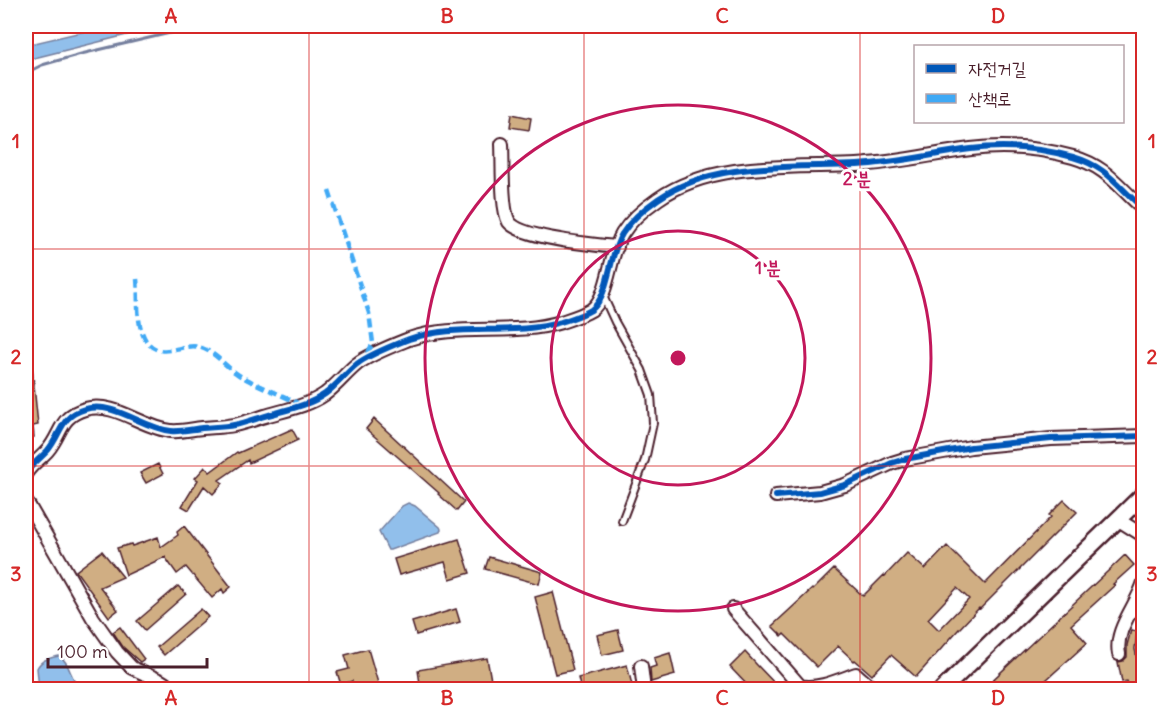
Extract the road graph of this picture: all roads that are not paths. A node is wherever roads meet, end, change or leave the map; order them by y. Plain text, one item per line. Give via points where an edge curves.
1 (502, 144) dead end
2 (1143, 209) edge
3 (617, 247) junction
4 (602, 295) junction
5 (1143, 436) edge
6 (26, 472) edge
7 (1143, 494) edge
8 (776, 496) dead end
9 (26, 502) edge
10 (1117, 519) junction
11 (622, 521) dead end
12 (1143, 536) edge
13 (1143, 582) edge
14 (733, 609) dead end
15 (1119, 654) dead end
16 (640, 666) dead end
17 (873, 689) edge
18 (175, 690) edge
19 (644, 690) edge
20 (942, 690) edge

1 - 3 street via 505,211 510,224 523,231 573,242
2 - 3 street via 1115,180 1073,158 1003,147 974,148 857,165 738,170 704,178 660,198 621,235
3 - 4 street
4 - 6 street via 592,309 539,328 483,329 411,339 360,362 312,402 234,424 171,431 107,408 86,409 62,423 55,439
4 - 11 lane via 651,395 653,423 645,460
5 - 8 street via 971,447 905,459 820,492
7 - 10 street
9 - 18 street via 117,652 132,668
10 - 12 street
10 - 20 street
13 - 15 street via 1123,627
14 - 17 street via 800,686 825,684 856,674
16 - 19 street

